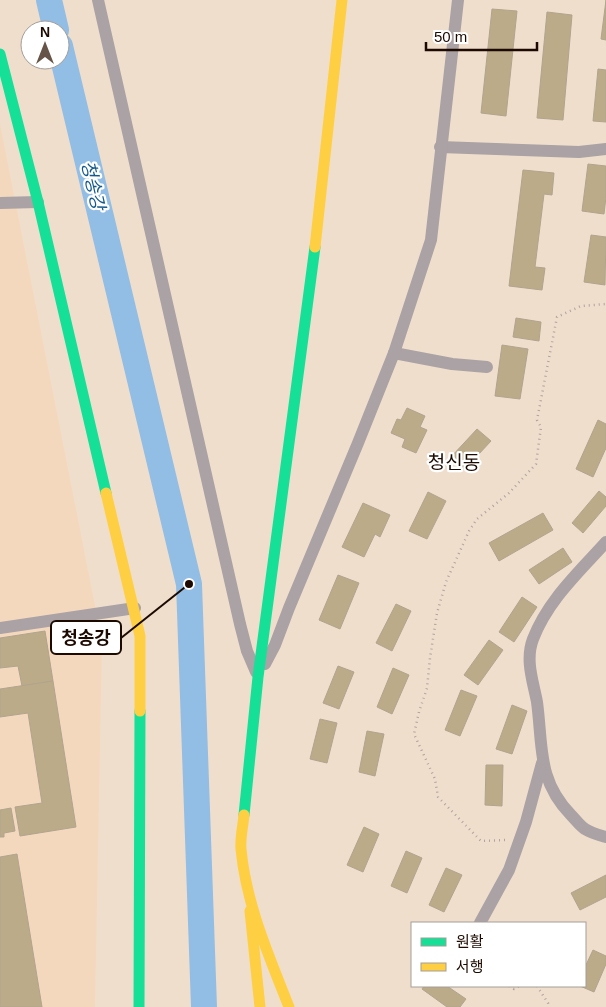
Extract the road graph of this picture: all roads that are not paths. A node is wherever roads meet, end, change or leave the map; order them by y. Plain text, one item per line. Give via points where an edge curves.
1 (98, 0) edge
2 (342, 0) edge
3 (458, 0) edge
4 (0, 54) edge
5 (440, 147) junction
6 (606, 149) edge
7 (38, 202) junction
8 (0, 203) edge
9 (394, 352) junction
10 (486, 367) dead end
11 (606, 542) edge
12 (135, 608) junction
13 (0, 628) edge
14 (258, 677) junction
15 (542, 760) junction
16 (606, 838) edge
17 (249, 896) junction
18 (481, 922) edge
19 (139, 1007) edge
20 (260, 1007) edge
21 (289, 1007) edge

1 - 14 street via 240,624
2 - 14 main road via 316,251
3 - 5 street
4 - 7 main road
5 - 6 street via 579,152
5 - 9 street via 431,240
7 - 8 street
7 - 12 main road
9 - 10 street via 452,364
9 - 14 street via 275,646
11 - 15 street via 551,605 533,640 529,660
12 - 13 street
12 - 19 main road via 140,636
14 - 17 main road via 241,847
15 - 16 street via 550,787 560,804 585,829
15 - 18 street via 509,870
17 - 20 main road
17 - 21 main road

